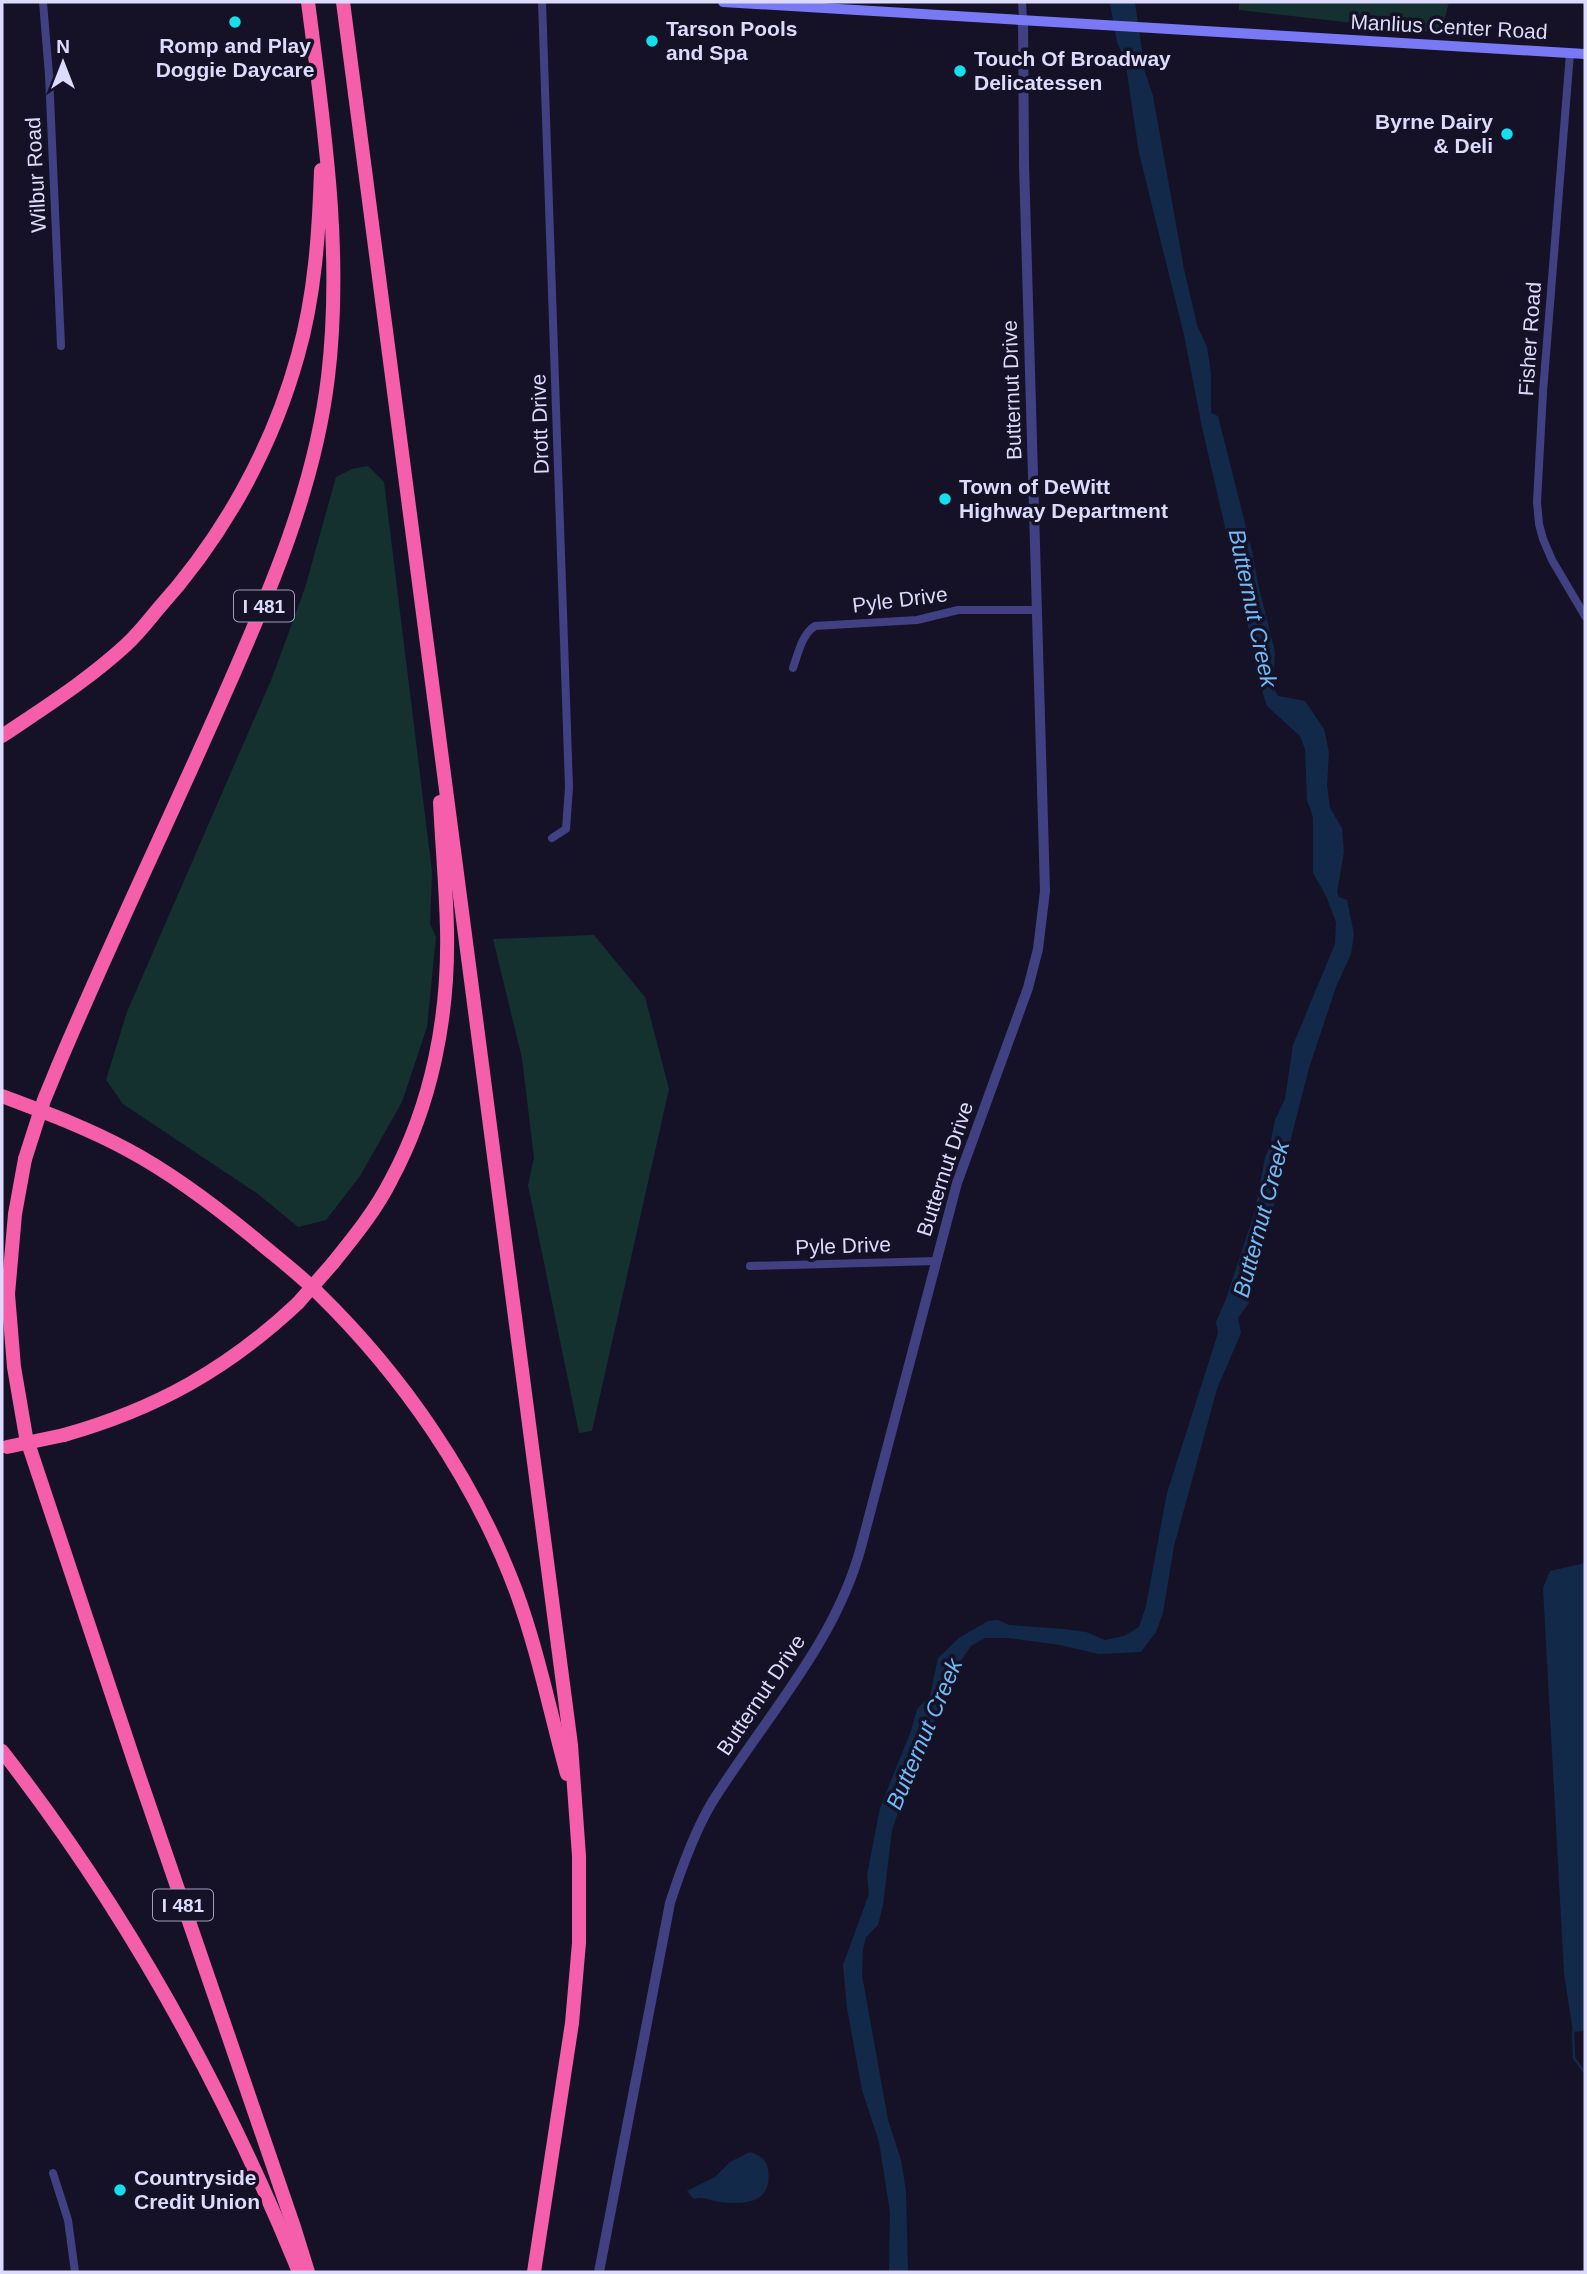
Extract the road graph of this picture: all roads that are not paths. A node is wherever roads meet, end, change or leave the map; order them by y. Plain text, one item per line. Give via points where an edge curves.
1 (43, 2) edge
2 (309, 2) edge
3 (343, 2) edge
4 (542, 2) edge
5 (723, 2) edge
6 (1023, 2) edge
7 (833, 5) edge
8 (1023, 19) junction
9 (1570, 53) junction
10 (1585, 54) edge
11 (322, 113) junction
12 (61, 346) dead end
13 (1038, 610) junction
14 (1585, 616) edge
15 (793, 668) dead end
16 (436, 722) junction
17 (2, 736) edge
18 (552, 838) dead end
19 (2, 1096) edge
20 (937, 1261) junction
21 (750, 1266) dead end
22 (4, 1447) edge
23 (2, 1751) edge
24 (574, 1799) junction
25 (53, 2173) dead end
26 (75, 2272) edge
27 (299, 2272) edge
28 (308, 2272) edge
29 (534, 2272) edge
30 (599, 2272) edge

1 - 12 street, Wilbur Road
2 - 11 highway, I 481
3 - 16 highway
4 - 18 street, Drott Drive via 569,787 566,829
5 - 7 main road, Manlius Center Road
6 - 8 street
7 - 8 main road, Manlius Center Road
8 - 9 main road, Manlius Center Road
8 - 13 street, Butternut Drive
9 - 10 main road, Manlius Center Road
9 - 14 street, Fisher Road via 1538,502 1542,539
11 - 17 highway via 315,272 299,354 240,499 186,578 128,643 78,685
11 - 28 highway, I 481, bridge via 333,234 333,329 311,466 262,611 44,1100 25,1159 8,1294 26,1437
13 - 15 street, Pyle Drive via 958,610 917,620 815,626
13 - 20 street, Butternut Drive via 1043,920 1028,988 957,1183
16 - 22 highway, bridge via 447,931 445,989 430,1084 391,1182 334,1263 298,1303 241,1352 183,1389 129,1415
16 - 24 highway via 541,1498
19 - 24 highway via 128,1150 216,1207 318,1293 387,1368 458,1472 515,1588 537,1653
20 - 21 street, Pyle Drive
20 - 30 street, Butternut Drive via 848,1586 821,1640 710,1807 684,1859 670,1903
23 - 27 highway via 78,1855 177,2013 240,2137
24 - 29 highway via 579,1943 572,2023
25 - 26 street via 68,2220

